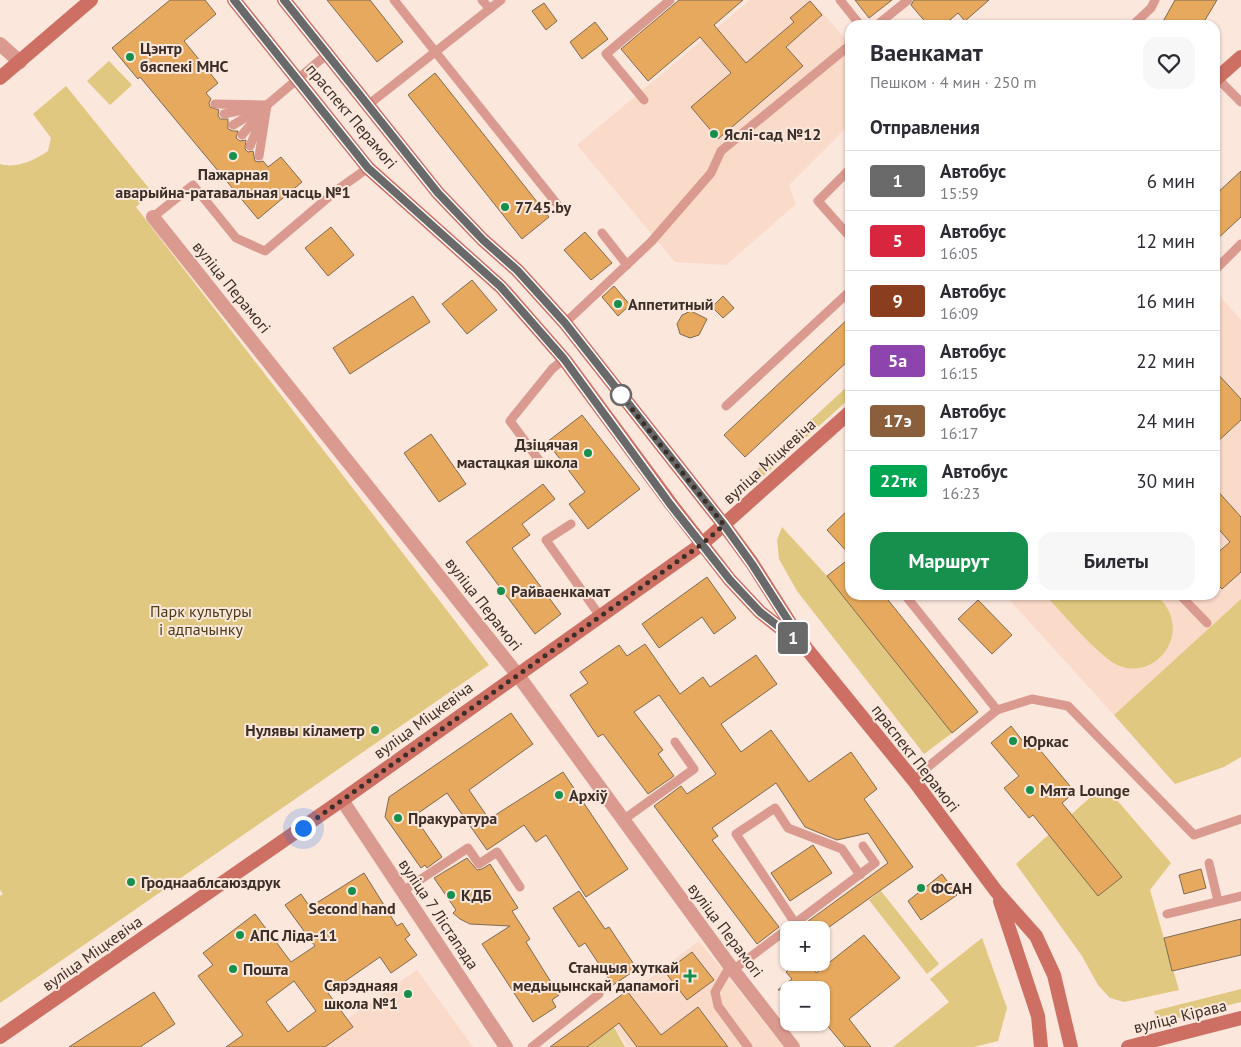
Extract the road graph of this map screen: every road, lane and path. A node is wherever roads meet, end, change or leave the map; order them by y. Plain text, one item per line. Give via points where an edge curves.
1 (91, 0) edge
2 (234, 0) edge
3 (284, 0) edge
4 (394, 0) edge
5 (482, 0) edge
6 (501, 0) edge
7 (670, 0) edge
8 (840, 0) edge
9 (908, 0) edge
10 (1155, 0) edge
11 (490, 9) junction
12 (856, 20) edge
13 (883, 20) edge
14 (1138, 20) edge
15 (0, 44) edge
16 (845, 49) edge
17 (435, 52) junction
18 (326, 55) junction
19 (1241, 57) edge
20 (20, 62) junction
21 (1220, 75) edge
22 (0, 78) edge
23 (298, 79) junction
24 (1220, 83) edge
25 (644, 100) dead end
26 (1241, 102) edge
27 (215, 104) dead end
28 (266, 105) junction
29 (368, 106) junction
30 (224, 114) dead end
31 (233, 125) dead end
32 (242, 135) dead end
33 (250, 146) dead end
34 (259, 156) dead end
35 (368, 168) junction
36 (845, 174) edge
37 (557, 204) dead end
38 (153, 217) joint
39 (845, 231) edge
40 (602, 233) dead end
41 (1241, 244) edge
42 (627, 265) junction
43 (1220, 265) edge
44 (845, 296) edge
45 (565, 323) junction
46 (564, 359) junction
47 (726, 406) dead end
48 (845, 416) edge
49 (541, 463) dead end
50 (571, 524) dead end
51 (724, 525) junction
52 (702, 544) junction
53 (909, 600) edge
54 (1185, 600) edge
55 (600, 616) junction
56 (1207, 623) dead end
57 (806, 648) junction
58 (517, 674) junction
59 (997, 710) junction
60 (675, 742) dead end
61 (915, 782) junction
62 (342, 800) junction
63 (1241, 818) edge
64 (623, 820) junction
65 (863, 846) dead end
66 (1209, 862) dead end
67 (860, 875) junction
68 (520, 887) dead end
69 (403, 891) junction
70 (996, 891) junction
71 (1241, 896) edge
72 (1218, 901) junction
73 (1167, 914) dead end
74 (794, 921) edge
75 (798, 921) edge
76 (780, 934) edge
77 (732, 968) junction
78 (599, 994) dead end
79 (1241, 1018) edge
80 (0, 1037) edge
81 (789, 1046) edge
82 (506, 1047) edge
83 (532, 1047) edge
84 (748, 1047) edge
85 (1042, 1047) edge
86 (1071, 1047) edge
87 (1128, 1047) edge

1 - 20 main road
2 - 23 main road, праспект Перамогі
3 - 18 main road, праспект Перамогі
4 - 17 lane
5 - 11 lane
6 - 11 lane
7 - 25 lane via 606,54
8 - 12 lane
9 - 13 lane
10 - 14 lane
11 - 17 lane
15 - 20 street
16 - 42 lane via 721,151 712,173
17 - 29 lane
17 - 37 lane
18 - 23 lane
18 - 29 main road, праспект Перамогі
19 - 21 main road
20 - 22 main road
23 - 28 lane
23 - 35 main road, праспект Перамогі
24 - 26 lane
27 - 28 lane
28 - 30 lane
28 - 31 lane
28 - 32 lane
28 - 33 lane
28 - 34 lane
29 - 45 main road, праспект Перамогі via 438,193 517,270
35 - 38 lane via 265,251 236,238 193,185
35 - 46 main road, праспект Перамогі via 501,287
36 - 39 lane via 818,200
38 - 58 street, вуліца Перамогі
40 - 42 lane
41 - 43 lane
42 - 45 lane
44 - 47 lane
45 - 51 main road, праспект Перамогі
46 - 49 lane via 510,421
46 - 52 main road, праспект Перамогі
48 - 51 main road, вуліца Міцкевіча
50 - 55 lane via 546,540
51 - 52 main road, вуліца Міцкевіча
51 - 57 main road, праспект Перамогі
52 - 55 main road, вуліца Міцкевіча
52 - 57 main road, праспект Перамогі via 760,612
53 - 59 lane
54 - 56 lane
55 - 58 main road, вуліца Міцкевіча
57 - 61 main road, праспект Перамогі
58 - 62 main road, вуліца Міцкевіча
58 - 64 street, вуліца Перамогі
59 - 61 lane
59 - 63 lane via 1032,699 1068,706 1194,835
60 - 64 lane via 694,769
61 - 70 main road, праспект Перамогі
62 - 69 street, вуліца 7 Лістапада
62 - 80 main road, вуліца Міцкевіча
64 - 77 street, вуліца Перамогі
65 - 67 lane via 876,863
66 - 72 lane
67 - 74 lane via 842,849 788,828 775,808 736,834
67 - 75 lane
68 - 69 lane via 497,852 479,864 468,848
69 - 82 street, вуліца 7 Лістапада
70 - 85 main road, праспект Перамогі via 1038,1016
70 - 86 main road, праспект Перамогі via 1036,936 1054,975
71 - 72 lane
72 - 73 lane
76 - 77 lane
77 - 81 street, вуліца Перамогі
77 - 84 lane via 715,992 718,1006
78 - 83 lane
79 - 87 main road, вуліца Кірава

